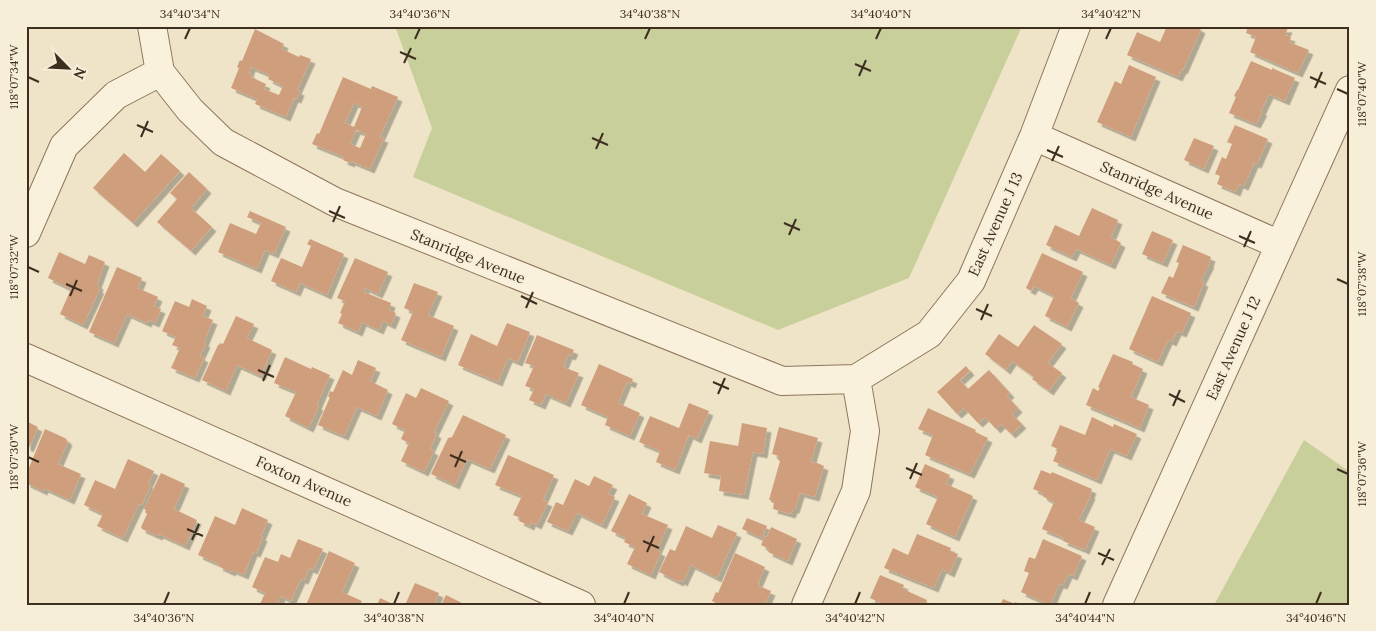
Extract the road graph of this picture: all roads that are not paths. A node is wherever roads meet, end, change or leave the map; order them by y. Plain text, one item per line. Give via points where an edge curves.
1 (152, 26) edge
2 (1076, 26) edge
3 (160, 72) junction
4 (1350, 90) edge
5 (1034, 136) junction
6 (26, 233) edge
7 (1280, 245) junction
8 (26, 358) edge
9 (856, 379) junction
10 (581, 605) edge
11 (806, 605) edge
12 (1117, 605) edge

1 - 3 street, Stanridge Avenue
2 - 5 street, East Avenue J 13
3 - 6 street via 116,95 64,146
3 - 9 street, Stanridge Avenue via 190,110 223,142 335,202 782,381
4 - 7 street, East Avenue J 12
5 - 7 street, Stanridge Avenue
5 - 9 street, East Avenue J 13 via 971,281 929,334
7 - 12 street, East Avenue J 12
8 - 10 street, Foxton Avenue
9 - 11 street via 865,431 856,492

